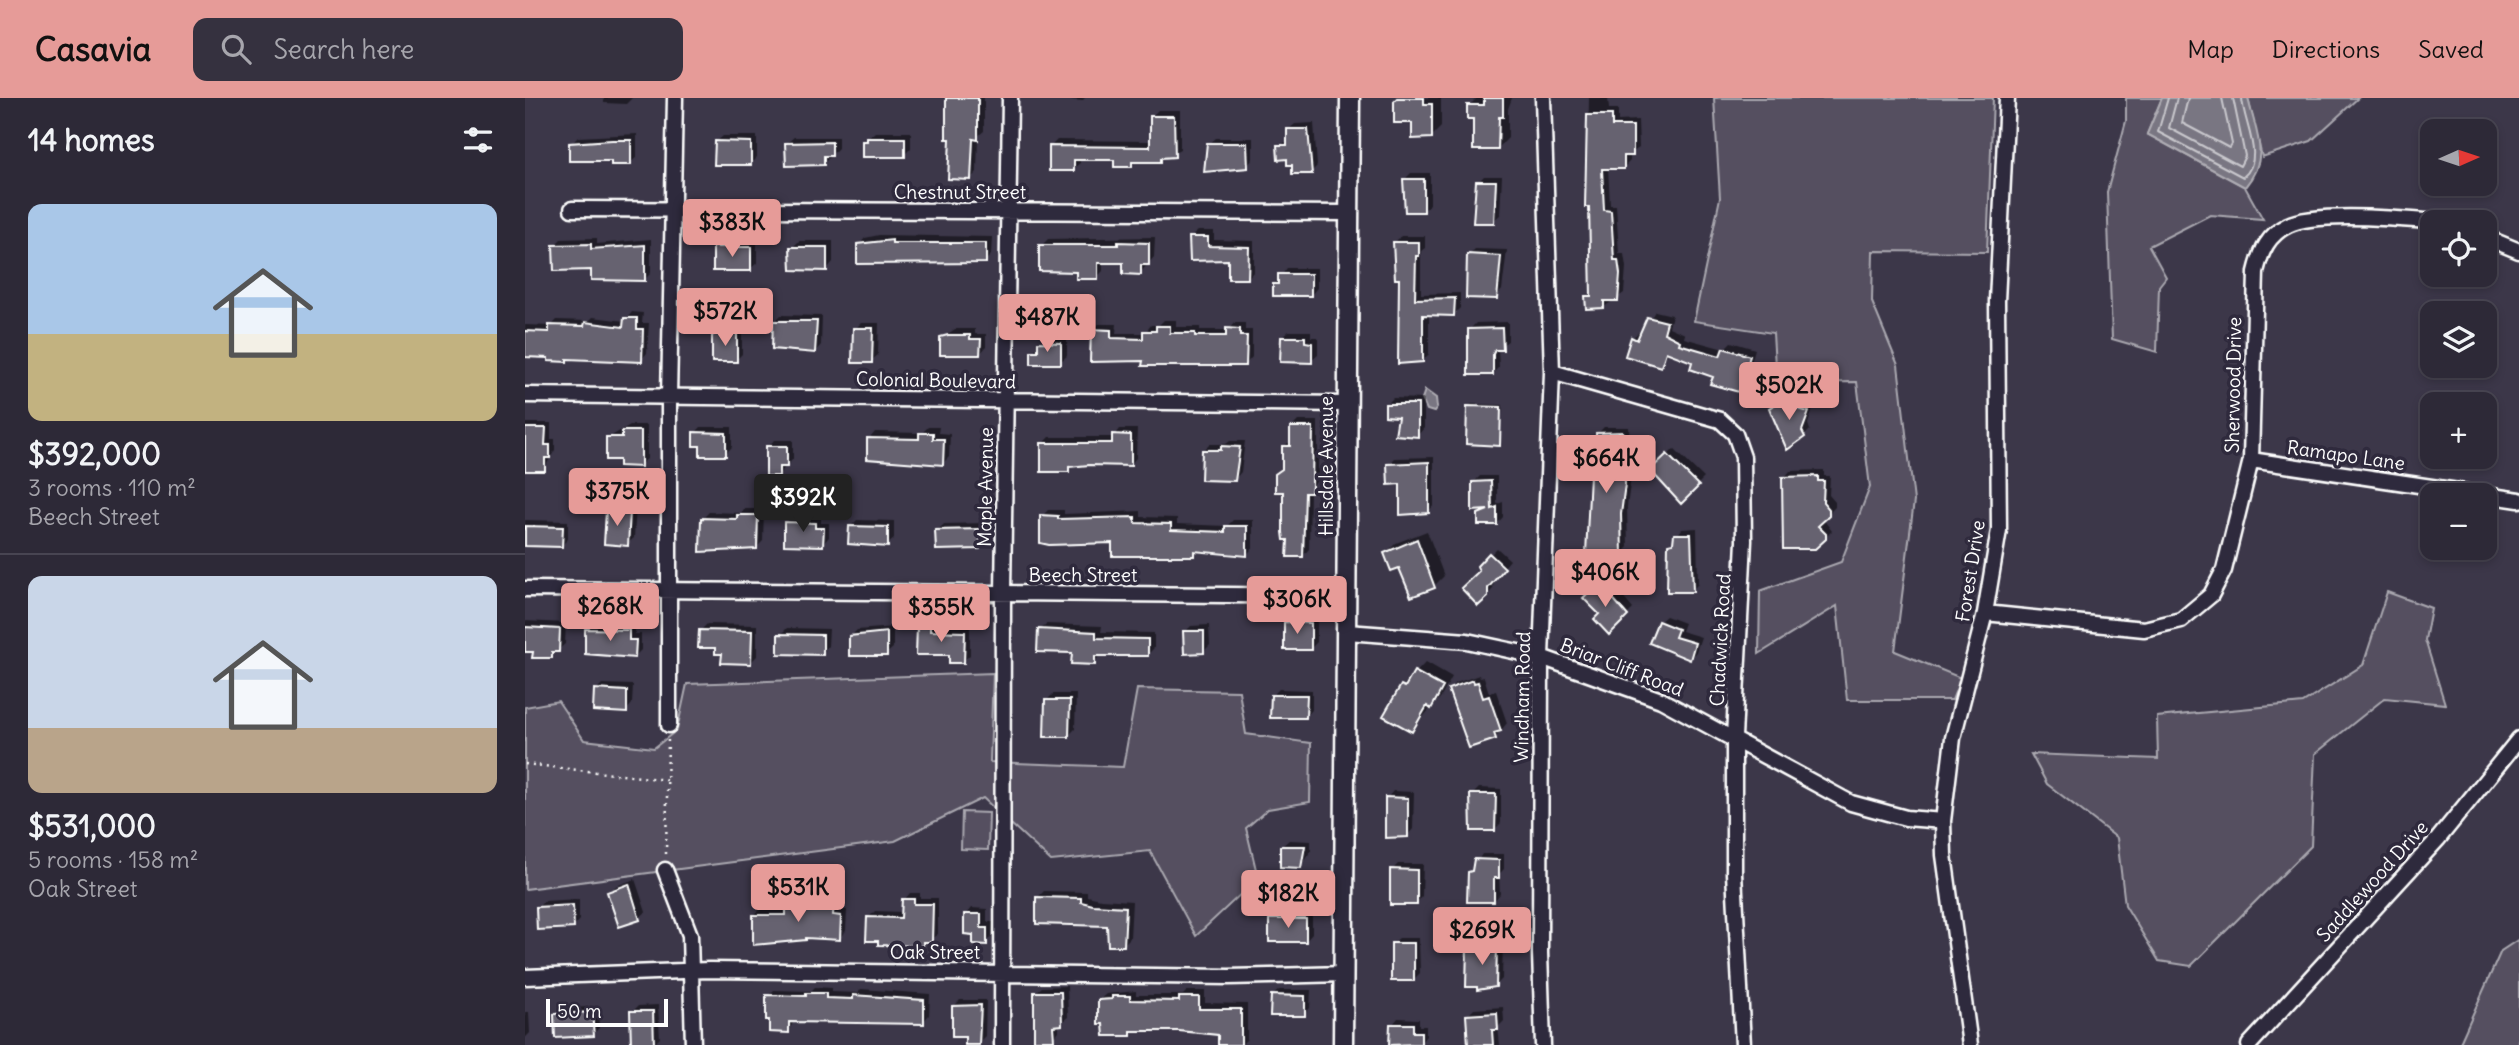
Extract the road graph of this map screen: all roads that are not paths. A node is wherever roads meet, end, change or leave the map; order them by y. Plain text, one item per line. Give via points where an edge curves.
1 (675, 98) edge
2 (1010, 98) edge
3 (1350, 98) edge
4 (1543, 98) edge
5 (2007, 98) edge
6 (572, 209) dead end
7 (671, 210) junction
8 (1008, 212) junction
9 (1348, 213) junction
10 (2420, 220) edge
11 (2497, 242) edge
12 (2519, 251) edge
13 (1552, 372) junction
14 (525, 395) edge
15 (669, 397) junction
16 (1006, 400) junction
17 (1347, 404) junction
18 (2251, 460) junction
19 (2519, 500) edge
20 (525, 589) edge
21 (668, 590) junction
22 (1003, 593) junction
23 (1347, 596) junction
24 (1985, 614) junction
25 (1347, 632) junction
26 (1541, 656) junction
27 (669, 725) road end
28 (1734, 737) junction
29 (2519, 739) edge
30 (1943, 821) junction
31 (665, 870) road end
32 (690, 970) junction
33 (1001, 972) junction
34 (1344, 974) junction
35 (525, 977) edge
36 (693, 1045) edge
37 (1002, 1045) edge
38 (1343, 1045) edge
39 (1543, 1045) edge
40 (1743, 1045) edge
41 (1970, 1045) edge
42 (2249, 1045) edge

1 - 7 street
2 - 8 street, Maple Avenue
3 - 9 street, Hillsdale Avenue
4 - 13 street, Windham Road
5 - 24 street, Forest Drive via 1997,301 1999,530
6 - 7 street, Chestnut Street
7 - 8 street, Chestnut Street
7 - 15 street
8 - 9 street, Chestnut Street
8 - 16 street, Maple Avenue
9 - 17 street, Hillsdale Avenue
10 - 18 street, Sherwood Drive via 2306,219 2276,232 2260,255 2256,272
11 - 12 street
13 - 26 street, Windham Road
13 - 28 street, Chadwick Road via 1720,420 1735,434 1743,457 1744,541
14 - 15 street, Colonial Boulevard
15 - 16 street, Colonial Boulevard
15 - 21 street
16 - 17 street, Colonial Boulevard
16 - 22 street, Maple Avenue
17 - 23 street, Hillsdale Avenue
18 - 19 street, Ramapo Lane
18 - 24 street, Sherwood Drive via 2222,577 2211,595 2181,620 2144,629
20 - 21 street, Beech Street
21 - 22 street, Beech Street
21 - 27 street
22 - 23 street, Beech Street
22 - 33 street, Maple Avenue
23 - 25 street, Hillsdale Avenue
24 - 30 street, Forest Drive via 1953,738
25 - 26 street, Briar Cliff Road via 1467,641
25 - 34 street, Hillsdale Avenue
26 - 28 street, Briar Cliff Road via 1661,700
26 - 39 street, Windham Road
28 - 30 street, Briar Cliff Road via 1851,803 1906,818
28 - 40 street, Chadwick Road via 1734,873
29 - 42 street, Saddlewood Drive via 2438,839
30 - 41 street, Forest Drive
31 - 32 street via 687,922
32 - 33 street, Oak Street
32 - 35 street, Oak Street
32 - 36 street
33 - 34 street, Oak Street via 1229,977
33 - 37 street, Maple Avenue
34 - 38 street, Hillsdale Avenue

